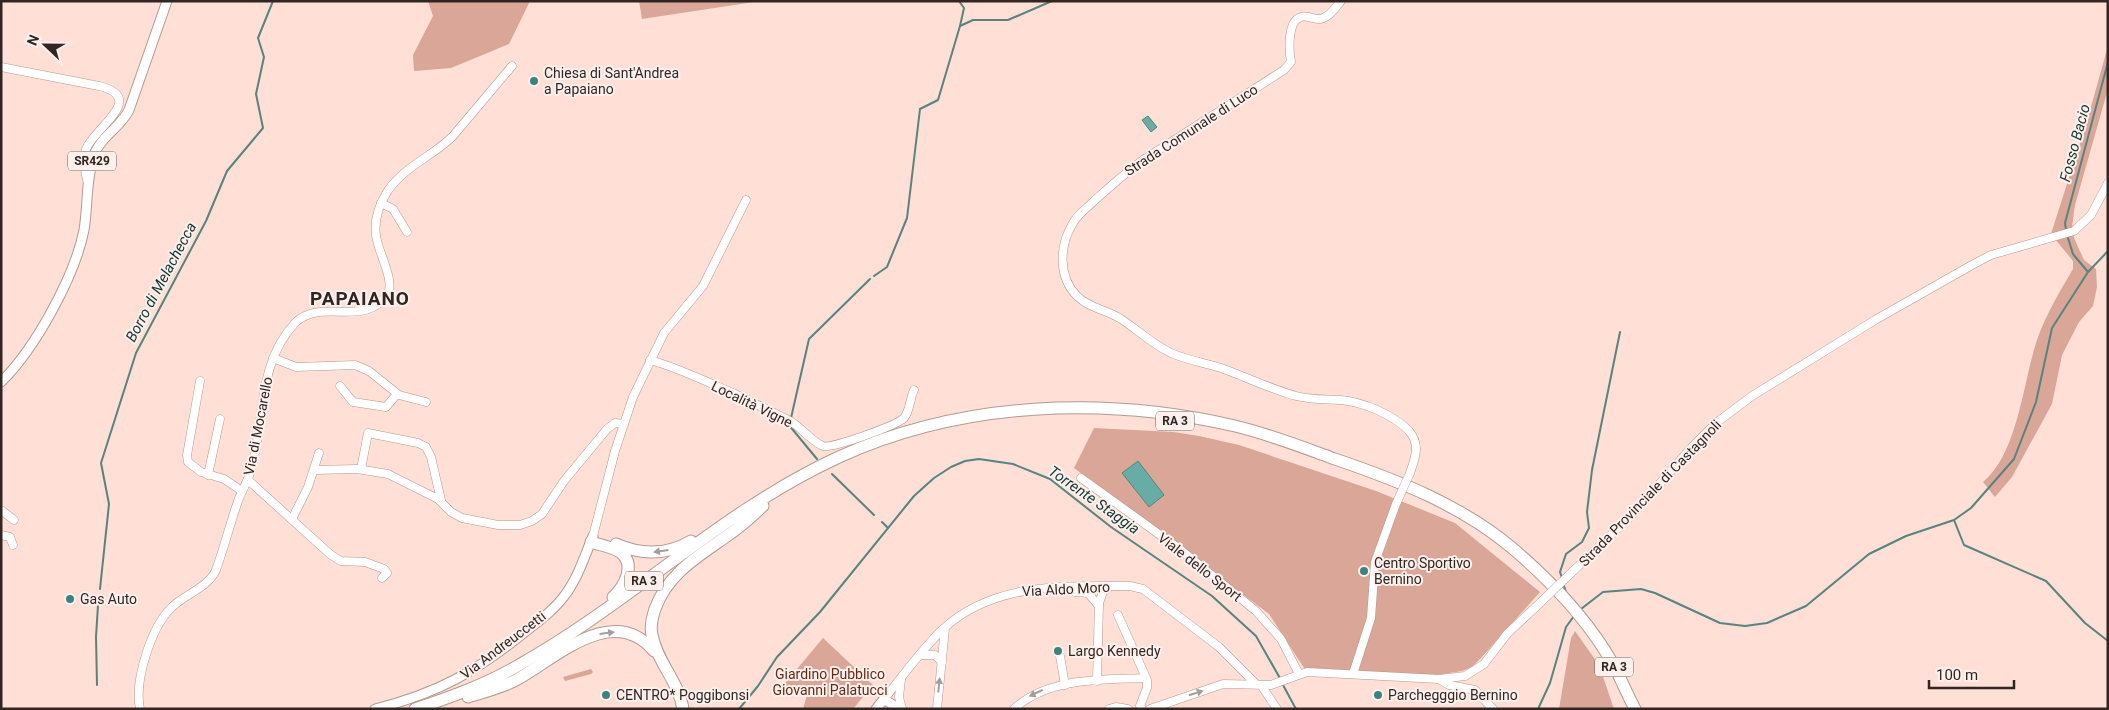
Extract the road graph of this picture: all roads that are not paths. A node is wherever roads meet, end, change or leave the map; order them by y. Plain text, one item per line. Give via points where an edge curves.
1 (167, 1) edge
2 (1341, 1) edge
3 (512, 66) dead end
4 (1, 67) edge
5 (2108, 183) edge
6 (89, 184) junction
7 (746, 200) dead end
8 (381, 203) junction
9 (407, 232) dead end
10 (273, 358) junction
11 (650, 360) junction
12 (200, 380) dead end
13 (1, 382) edge
14 (340, 386) dead end
15 (914, 390) dead end
16 (397, 394) junction
17 (426, 402) dead end
18 (220, 419) dead end
19 (624, 424) junction
20 (319, 453) dead end
21 (361, 469) junction
22 (314, 470) junction
23 (208, 475) junction
24 (1081, 478) dead end
25 (796, 479) junction
26 (248, 480) junction
27 (242, 491) junction
28 (441, 500) junction
29 (763, 506) junction
30 (1, 510) edge
31 (292, 519) junction
32 (14, 520) dead end
33 (1, 535) edge
34 (592, 539) junction
35 (13, 545) dead end
36 (382, 578) dead end
37 (1110, 586) junction
38 (1057, 588) junction
39 (1559, 598) junction
40 (1099, 606) junction
41 (1118, 615) dead end
42 (945, 628) junction
43 (1586, 631) junction
44 (920, 654) junction
45 (658, 656) junction
46 (1060, 656) dead end
47 (942, 662) junction
48 (1354, 674) junction
49 (1296, 675) junction
50 (901, 678) junction
51 (1146, 678) junction
52 (491, 679) junction
53 (1439, 679) junction
54 (1097, 681) junction
55 (1258, 684) junction
56 (1065, 685) junction
57 (468, 697) junction
58 (884, 699) junction
59 (140, 709) edge
60 (375, 709) edge
61 (415, 709) edge
62 (436, 709) edge
63 (683, 709) edge
64 (876, 709) edge
65 (890, 709) edge
66 (900, 709) edge
67 (937, 709) edge
68 (1014, 709) edge
69 (1109, 709) edge
70 (1128, 709) edge
71 (1142, 709) edge
72 (1150, 709) edge
73 (1276, 709) edge
74 (1493, 709) edge
75 (1627, 709) edge
76 (1635, 709) edge

1 - 6 main road, SR429 via 131,106 96,151
2 - 48 street, Strada Comunale di Luco, bridge via 1319,20 1306,16 1294,21 1288,48 1290,62 1284,70 1139,162 1080,214 1067,235 1062,267 1070,287 1079,298 1119,318 1171,353 1295,396 1356,403 1384,414 1408,430 1416,442 1415,457 1376,555 1371,618
3 - 8 street, Via di Mocarello via 456,133 443,146 403,172
4 - 6 street via 112,89 116,94 117,112 86,150
5 - 53 street, Strada Provinciale di Castagnoli, bridge via 2091,215 2074,231 2000,252 1972,264 1752,396 1716,423 1635,512 1506,634 1477,670 1465,676
6 - 13 main road, SR429 via 85,225 67,282 17,365
7 - 11 street via 702,289 666,331
8 - 9 street via 394,209
8 - 10 street, Via di Mocarello via 376,233 390,282 388,294 367,311 318,313 302,318 289,331
10 - 16 street via 296,368 355,365 369,371
10 - 26 street, Via di Mocarello
11 - 15 street, Località Vigne via 711,383 788,420 827,447 902,420
11 - 19 street
12 - 23 street via 187,457 192,466
14 - 16 street via 353,402 383,407 390,404
16 - 17 street
18 - 23 street
19 - 28 street via 615,423 607,429 564,481 546,509 532,521 504,526 467,520 455,514
19 - 34 street
20 - 22 street
21 - 22 street
21 - 28 street via 391,475
21 - 28 street via 368,433 422,444 431,457
22 - 31 street
23 - 27 street via 224,479
24 - 49 street, Viale dello Sport via 1188,556 1259,613 1282,639
25 -> 34 highway via 761,495 674,549 643,552
25 - 39 highway, RA 3 via 867,445 976,417 1028,409 1083,407 1135,409 1181,416 1237,426 1395,479 1433,496 1468,515 1510,546
25 - 52 highway, RA 3 via 752,505 554,644
26 - 27 street, Via di Mocarello
26 - 31 street
27 - 59 street, Via di Mocarello via 213,575 171,608 158,626 140,682
29 - 39 highway, RA 3 via 860,455 954,428 1060,413 1134,415 1236,433 1430,502 1463,520 1506,551
29 - 45 highway via 688,564 665,587 651,628
29 - 57 highway, RA 3 via 562,647 513,676
30 - 32 street
31 - 36 street via 334,558 365,562 384,569 387,573
33 - 35 street via 10,537
34 - 52 highway via 624,556 628,574 620,590 575,625
34 - 60 main road, Via Andreuccetti via 561,600 512,642 446,686
37 - 38 street, Via Aldo Moro
37 - 40 street via 1102,594
37 - 55 street, Via Aldo Moro via 1134,586 1146,591 1225,652
38 - 40 street via 1086,593
38 - 42 street, Via Aldo Moro via 1020,591 994,598 972,608
39 - 43 highway, RA 3
40 - 54 street
41 - 51 street
42 - 44 street, Via Aldo Moro
42 - 47 street
43 - 75 highway, RA 3
43 - 76 highway, RA 3 via 1612,663
44 - 47 street via 935,655
44 - 50 street, Via Aldo Moro
57 -> 45 highway via 516,680 577,642 598,634 618,632 634,635 645,641
45 - 63 highway
46 - 56 street
67 -> 47 street
48 - 49 street, Strada Provinciale di Castagnoli via 1321,672
48 - 53 street, Strada Provinciale di Castagnoli
49 - 55 street, Strada Provinciale di Castagnoli via 1272,684
50 - 58 street, Via Aldo Moro
50 - 66 street
51 - 54 street
51 - 71 street via 1148,685
52 - 61 highway, RA 3
53 - 74 street via 1449,685 1475,690
54 - 56 street
72 -> 55 street, Strada Provinciale di Castagnoli via 1224,684
55 - 73 street, Via Aldo Moro
56 -> 68 street via 1036,693
57 - 62 highway, RA 3
58 - 64 main road
58 - 65 main road
58 - 66 main road
69 - 70 street

